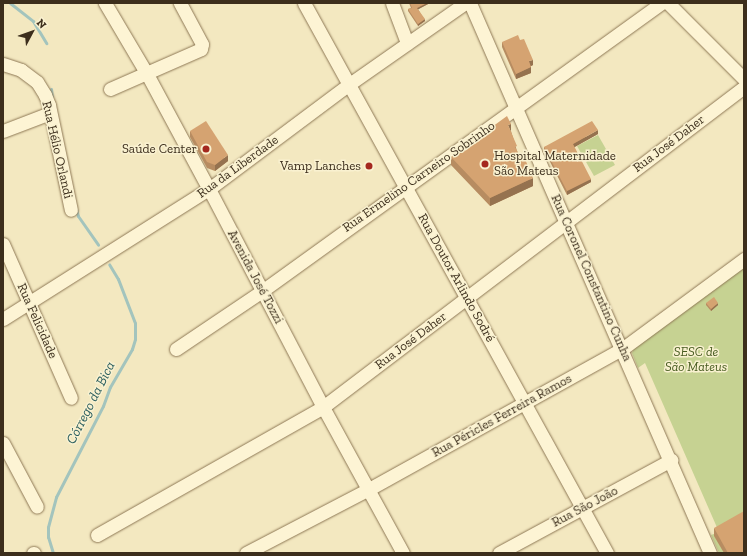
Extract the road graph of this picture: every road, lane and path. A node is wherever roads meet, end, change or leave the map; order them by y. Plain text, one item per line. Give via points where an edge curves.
1 (105, 3) edge
2 (180, 3) edge
3 (304, 3) edge
4 (392, 3) edge
5 (464, 3) edge
6 (470, 3) edge
7 (661, 3) edge
8 (668, 3) edge
9 (407, 42) junction
10 (3, 64) edge
11 (147, 74) junction
12 (744, 78) edge
13 (348, 85) junction
14 (744, 87) edge
15 (110, 89) dead end
16 (516, 109) junction
17 (50, 113) junction
18 (3, 131) edge
19 (405, 186) junction
20 (209, 189) junction
21 (71, 210) dead end
22 (566, 221) junction
23 (3, 244) edge
24 (744, 259) edge
25 (262, 291) junction
26 (467, 299) junction
27 (28, 303) junction
28 (3, 319) edge
29 (176, 348) dead end
30 (622, 349) junction
31 (71, 398) dead end
32 (525, 403) junction
33 (323, 407) junction
34 (3, 443) edge
35 (671, 460) junction
36 (369, 489) junction
37 (36, 506) dead end
38 (582, 508) junction
39 (97, 535) dead end
40 (262, 549) edge
41 (246, 553) edge
42 (403, 553) edge
43 (499, 553) edge
44 (607, 553) edge
45 (710, 553) edge

1 - 11 street, Avenida José Tozzi
2 - 11 street via 202,44 201,49
3 - 13 street, Rua Doutor Arlindo Sodré
4 - 9 street
5 - 9 street, Rua da Liberdade
6 - 16 street, Rua Coronel Constantino Cunha
7 - 16 street, Rua Ermelino Carneiro Sobrinho
8 - 12 street
9 - 13 street, Rua da Liberdade
10 - 17 street, Rua Hélio Orlandi via 21,70 37,82 45,95
11 - 15 street
11 - 20 street, Avenida José Tozzi
13 - 19 street, Rua Doutor Arlindo Sodré
13 - 20 street, Rua da Liberdade
14 - 22 street, Rua José Daher
16 - 19 street, Rua Ermelino Carneiro Sobrinho
16 - 22 street, Rua Coronel Constantino Cunha
17 - 18 street
17 - 21 street, Rua Hélio Orlandi
19 - 25 street, Rua Ermelino Carneiro Sobrinho
19 - 26 street, Rua Doutor Arlindo Sodré
20 - 25 street, Avenida José Tozzi
20 - 27 street, Rua da Liberdade
22 - 26 street, Rua José Daher
22 - 30 street, Rua Coronel Constantino Cunha
23 - 27 street, Rua Felicidade
24 - 30 street, Rua Péricles Ferreira Ramos
25 - 29 street, Rua Ermelino Carneiro Sobrinho
25 - 33 street, Avenida José Tozzi
26 - 32 street, Rua Doutor Arlindo Sodré
26 - 33 street, Rua José Daher
27 - 28 street, Rua da Liberdade
27 - 31 street, Rua Felicidade
30 - 32 street, Rua Péricles Ferreira Ramos
30 - 35 street, Rua Coronel Constantino Cunha
32 - 36 street, Rua Péricles Ferreira Ramos
32 - 38 street, Rua Doutor Arlindo Sodré
33 - 36 street, Avenida José Tozzi
33 - 39 street, Rua José Daher
34 - 37 street
35 - 38 street, Rua São João
35 - 45 street, Rua Coronel Constantino Cunha
36 - 40 street, Rua Péricles Ferreira Ramos
36 - 42 street, Avenida José Tozzi
38 - 43 street, Rua São João
38 - 44 street, Rua Doutor Arlindo Sodré
40 - 41 street, Rua Péricles Ferreira Ramos

